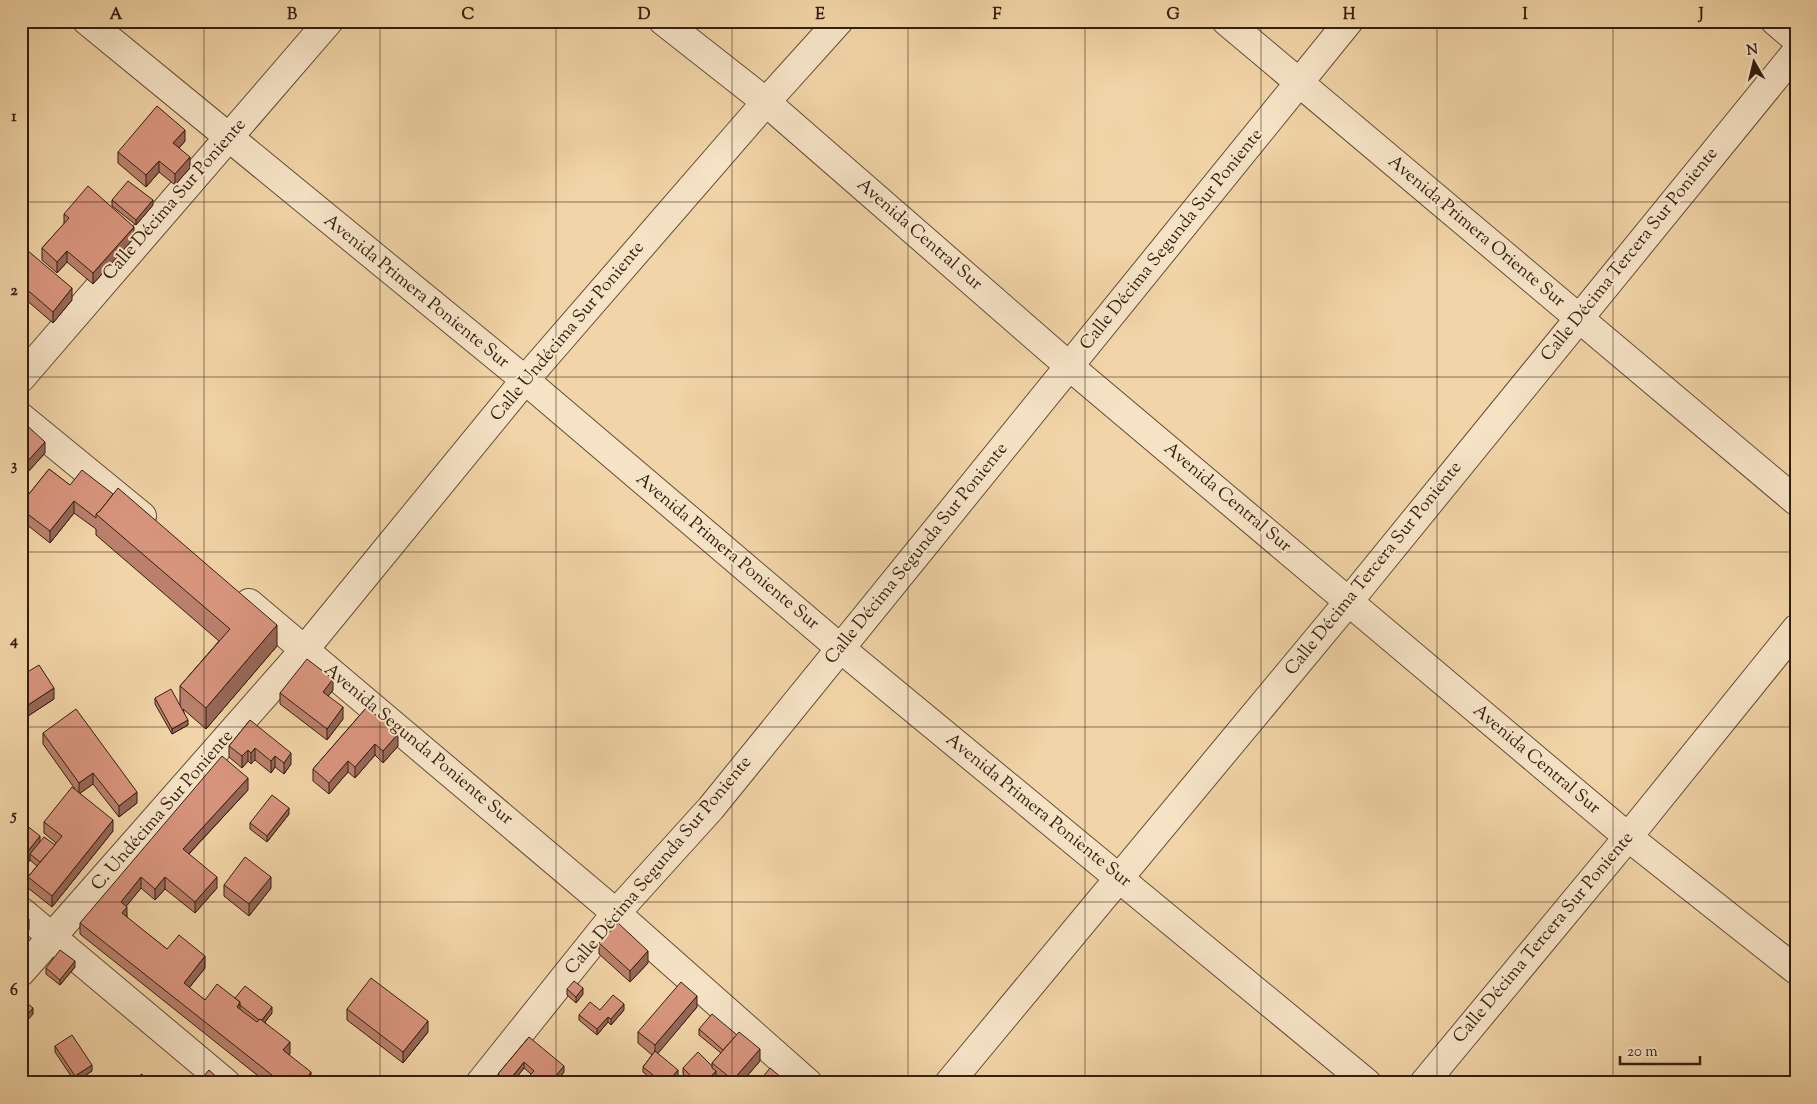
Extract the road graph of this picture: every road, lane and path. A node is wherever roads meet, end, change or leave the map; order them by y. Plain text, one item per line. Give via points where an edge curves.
1 (87, 21) edge
2 (329, 21) edge
3 (663, 21) edge
4 (839, 21) edge
5 (1226, 21) edge
6 (1350, 21) edge
7 (1774, 21) edge
8 (1796, 40) edge
9 (1796, 52) edge
10 (1299, 83) junction
11 (766, 102) junction
12 (228, 138) junction
13 (1579, 318) junction
14 (1069, 366) junction
15 (21, 378) edge
16 (525, 380) junction
17 (21, 417) edge
18 (1796, 501) edge
19 (159, 530) edge
20 (228, 586) edge
21 (1349, 601) junction
22 (1796, 629) edge
23 (840, 648) junction
24 (304, 649) junction
25 (1628, 837) junction
26 (1119, 878) junction
27 (21, 911) edge
28 (616, 913) junction
29 (52, 938) junction
30 (1796, 970) edge
31 (21, 972) edge
32 (226, 1083) edge
33 (480, 1083) edge
34 (808, 1083) edge
35 (949, 1083) edge
36 (1367, 1083) edge
37 (1424, 1083) edge

1 - 12 street, Avenida Primera Poniente Sur
2 - 12 street, Calle Décima Sur Poniente
3 - 11 street, Avenida Central Sur
4 - 11 street, Calle Undécima Sur Poniente
5 - 10 street, Avenida Primera Oriente Sur
6 - 10 street, Calle Décima Segunda Sur Poniente
7 - 8 street
9 - 13 street, Calle Décima Tercera Sur Poniente
10 - 13 street, Avenida Primera Oriente Sur
10 - 14 street, Calle Décima Segunda Sur Poniente
11 - 14 street, Avenida Central Sur
11 - 16 street, Calle Undécima Sur Poniente
12 - 15 street, Calle Décima Sur Poniente
12 - 16 street, Avenida Primera Poniente Sur
13 - 18 street, Avenida Primera Oriente Sur
13 - 21 street, Calle Décima Tercera Sur Poniente
14 - 21 street, Avenida Central Sur
14 - 23 street, Calle Décima Segunda Sur Poniente
16 - 23 street, Avenida Primera Poniente Sur
16 - 24 street, Calle Undécima Sur Poniente
17 - 19 street
20 - 24 street, Avenida Segunda Poniente Sur
21 - 25 street, Avenida Central Sur
21 - 26 street, Calle Décima Tercera Sur Poniente
22 - 25 street, Calle Décima Tercera Sur Poniente
23 - 26 street, Avenida Primera Poniente Sur
23 - 28 street, Calle Décima Segunda Sur Poniente via 711,808
24 - 28 street, Avenida Segunda Poniente Sur
24 - 29 street, C. Undécima Sur Poniente
25 - 30 street, Avenida Central Sur
25 - 37 street, Calle Décima Tercera Sur Poniente
26 - 35 street, Calle Décima Tercera Sur Poniente
26 - 36 street, Avenida Primera Poniente Sur
27 - 29 street
28 - 33 street, Calle Décima Segunda Sur Poniente
28 - 34 street, Avenida Segunda Poniente Sur
29 - 31 street, C. Undécima Sur Poniente
29 - 32 street

